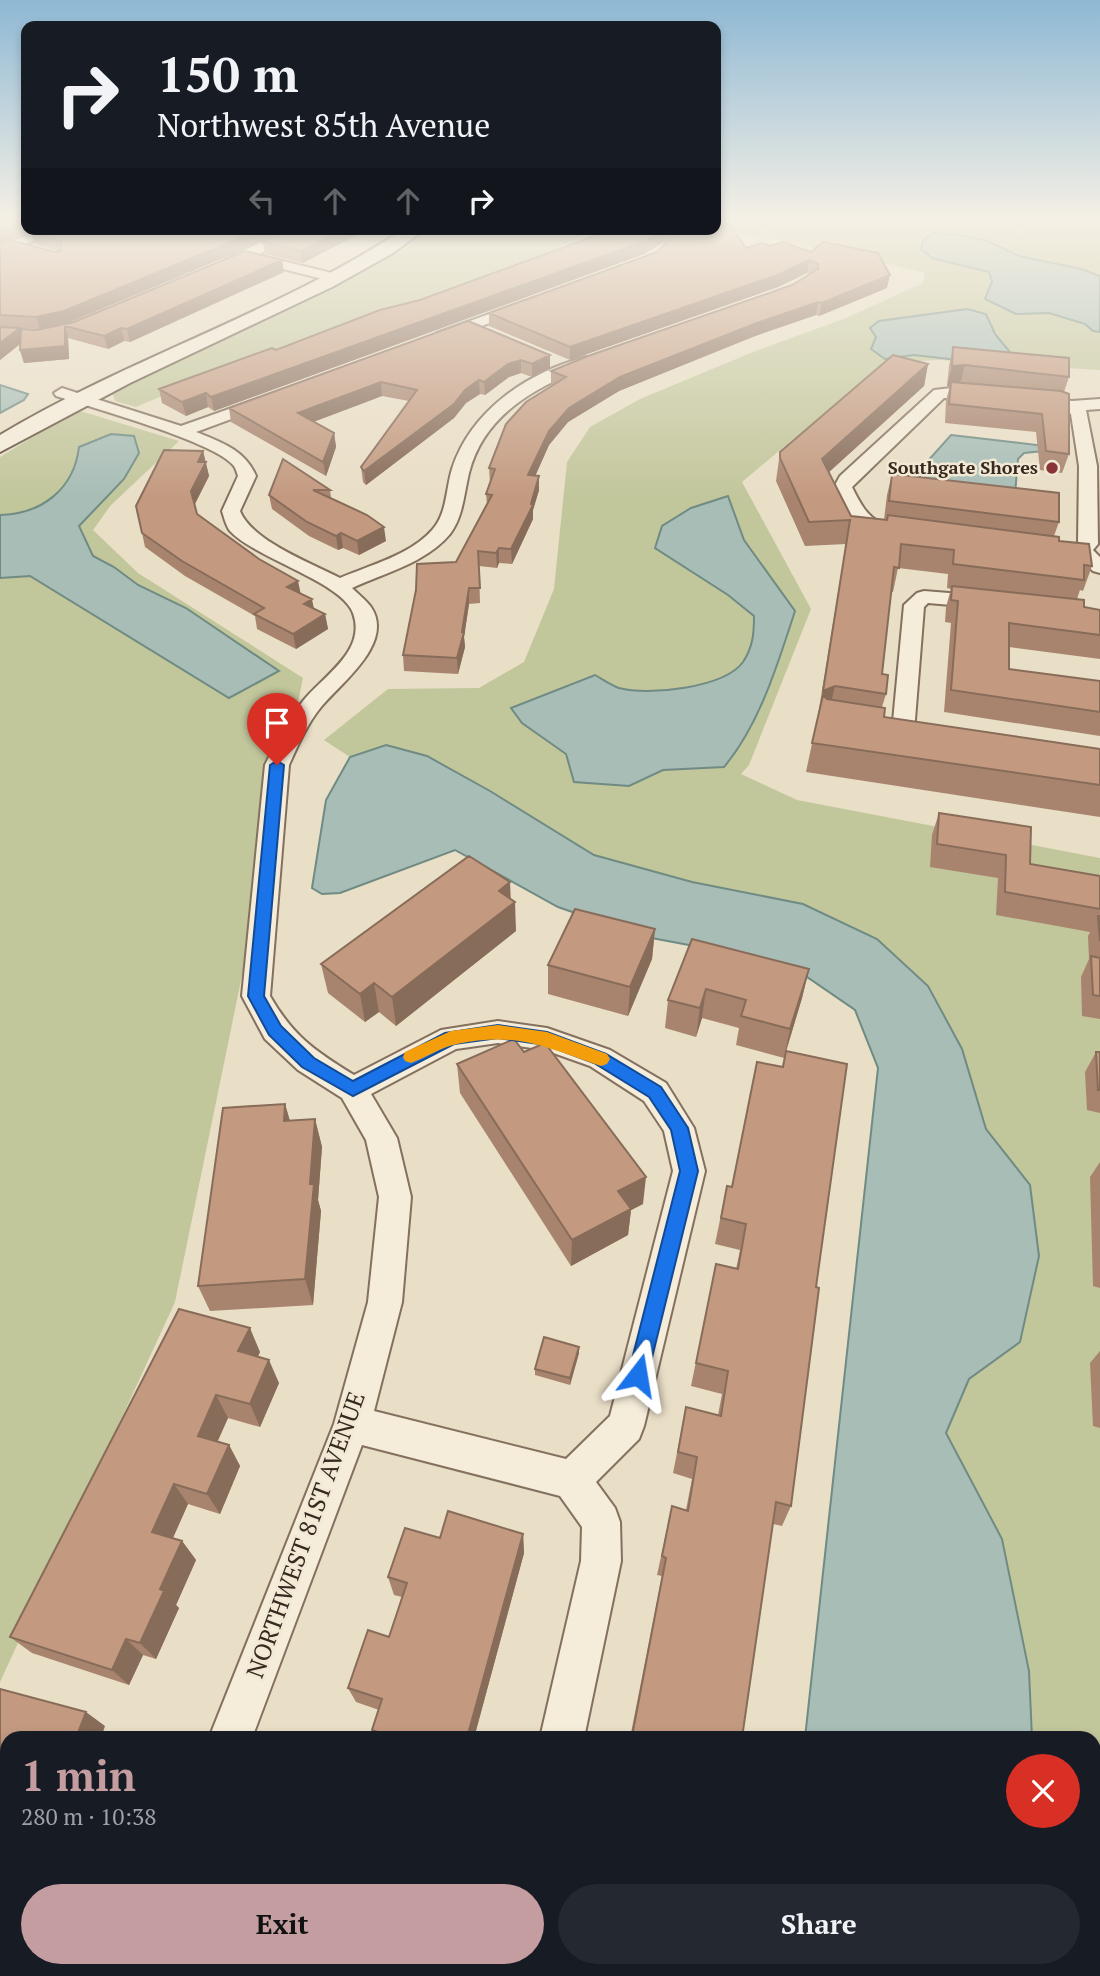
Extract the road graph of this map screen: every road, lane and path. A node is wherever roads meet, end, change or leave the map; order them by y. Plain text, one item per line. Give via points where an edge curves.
1 (247, 313) edge
2 (504, 313) edge
3 (470, 326) junction
4 (495, 336) edge
5 (430, 341) edge
6 (607, 354) edge
7 (544, 357) edge
8 (569, 368) junction
9 (286, 394) edge
10 (70, 396) junction
11 (1100, 404) edge
12 (1072, 406) junction
13 (0, 425) edge
14 (181, 432) junction
15 (0, 444) edge
16 (1094, 472) edge
17 (917, 536) edge
18 (1100, 567) edge
19 (339, 586) junction
20 (1010, 605) edge
21 (878, 728) edge
22 (903, 732) junction
23 (929, 736) edge
24 (353, 1090) junction
25 (352, 1424) junction
26 (572, 1480) junction
27 (233, 1731) edge
28 (564, 1731) edge

1 - 10 street
2 - 3 street
3 - 4 street
3 - 5 street
6 - 8 street
7 - 8 street
8 - 19 street via 513,398 470,440 450,519 441,533 425,546
9 - 14 street
10 - 13 street
10 - 14 street
10 - 15 street
11 - 12 street
12 - 16 street via 1079,412
12 - 17 street via 1057,401 940,393 843,486 860,520 873,529
14 - 19 street via 240,461 247,477 231,511 237,527
16 - 18 street via 1088,544 1074,553
19 - 24 street via 363,610 367,635 351,664 312,704 277,765 256,996 275,1031 308,1062
20 - 22 street via 924,597 914,605
21 - 22 street
22 - 23 street
24 - 25 street, NORTHWEST 81ST AVENUE via 381,1138 396,1198 385,1302
24 - 26 street via 451,1038 498,1032 547,1039 600,1058 655,1092 680,1128 689,1171 626,1426
25 - 26 street
25 - 27 street, NORTHWEST 81ST AVENUE
26 - 28 street via 601,1522 601,1561

